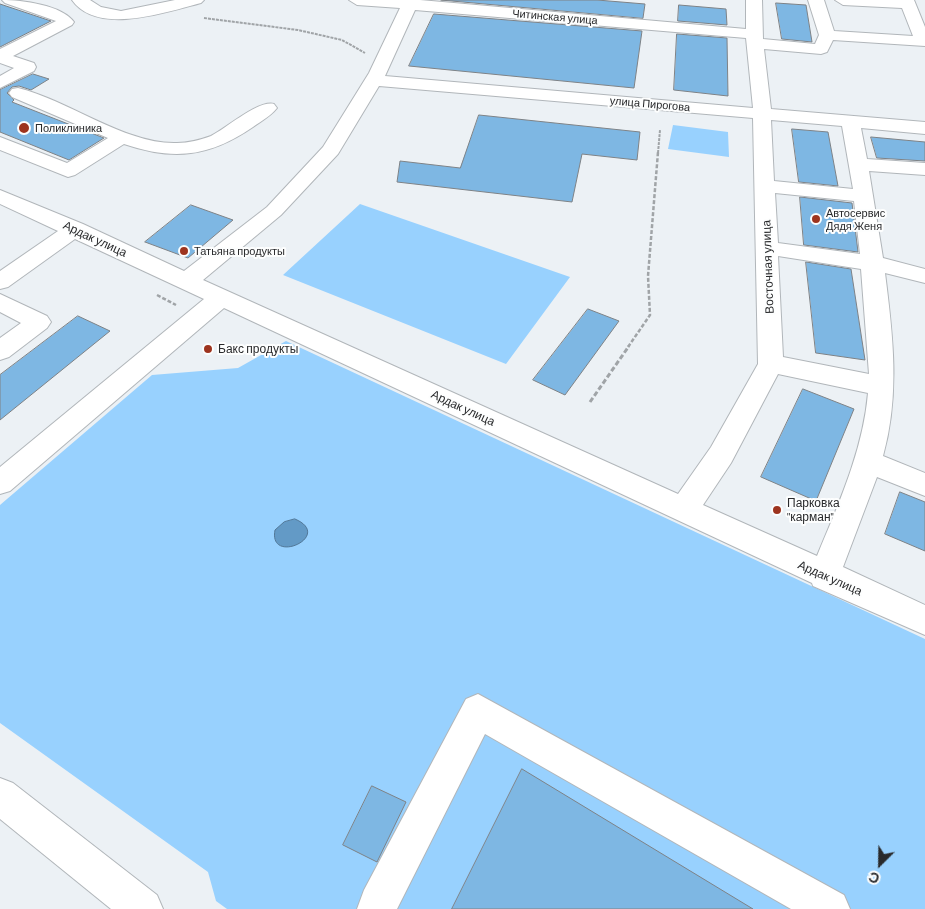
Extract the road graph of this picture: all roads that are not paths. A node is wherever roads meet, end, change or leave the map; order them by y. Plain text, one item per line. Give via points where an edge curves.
1 (12, 0) edge
2 (80, 0) edge
3 (196, 0) edge
4 (357, 0) edge
5 (754, 0) edge
6 (816, 0) edge
7 (843, 0) edge
8 (411, 2) edge
9 (907, 2) edge
10 (827, 36) junction
11 (755, 38) junction
12 (0, 56) edge
13 (378, 72) junction
14 (0, 83) edge
15 (18, 93) dead end
16 (268, 108) dead end
17 (762, 112) junction
18 (850, 121) junction
19 (925, 128) edge
20 (122, 137) junction
21 (0, 143) edge
22 (859, 164) junction
23 (925, 169) edge
24 (765, 186) junction
25 (0, 196) edge
26 (864, 196) junction
27 (75, 229) junction
28 (767, 248) junction
29 (872, 263) junction
30 (925, 276) edge
31 (187, 281) junction
32 (0, 282) edge
33 (222, 297) junction
34 (0, 302) edge
35 (0, 351) edge
36 (771, 364) junction
37 (882, 386) junction
38 (868, 462) junction
39 (0, 483) edge
40 (925, 485) edge
41 (684, 510) junction
42 (824, 576) junction
43 (925, 620) edge
44 (0, 796) edge
45 (144, 909) edge
46 (377, 909) edge
47 (830, 909) edge

1 - 12 street via 63,18 66,22
2 - 3 street via 96,11 121,16
4 - 8 street, Читинская улица
5 - 11 street, Восточная улица
6 - 10 street
7 - 9 street
8 - 11 street, Читинская улица
8 - 13 street
9 - 10 street via 923,42
10 - 11 street, Читинская улица via 821,49
11 - 17 street, Восточная улица
12 - 14 street via 28,67
13 - 17 street, улица Пирогова
13 - 31 street via 331,150 274,211
15 - 20 street
16 - 20 street via 222,139 190,149 158,148
17 - 18 street, улица Пирогова
17 - 24 street, Восточная улица
18 - 19 street, улица Пирогова
18 - 22 street
20 - 21 street via 68,171
22 - 23 street
22 - 26 street
24 - 26 street
24 - 28 street, Восточная улица
25 - 27 street, Ардак улица
26 - 29 street
27 - 31 street, Ардак улица
27 - 32 street
28 - 29 street
28 - 36 street, Восточная улица
29 - 30 street
29 - 37 street
31 - 33 street, Ардак улица
33 - 39 street
33 - 41 street, Ардак улица
34 - 35 street via 39,322
36 - 37 street
36 - 41 street via 721,455
37 - 38 street via 878,426
38 - 40 street
38 - 42 street
41 - 42 street, Ардак улица
42 - 43 street, Ардак улица
44 - 45 street
46 - 47 street via 478,711

